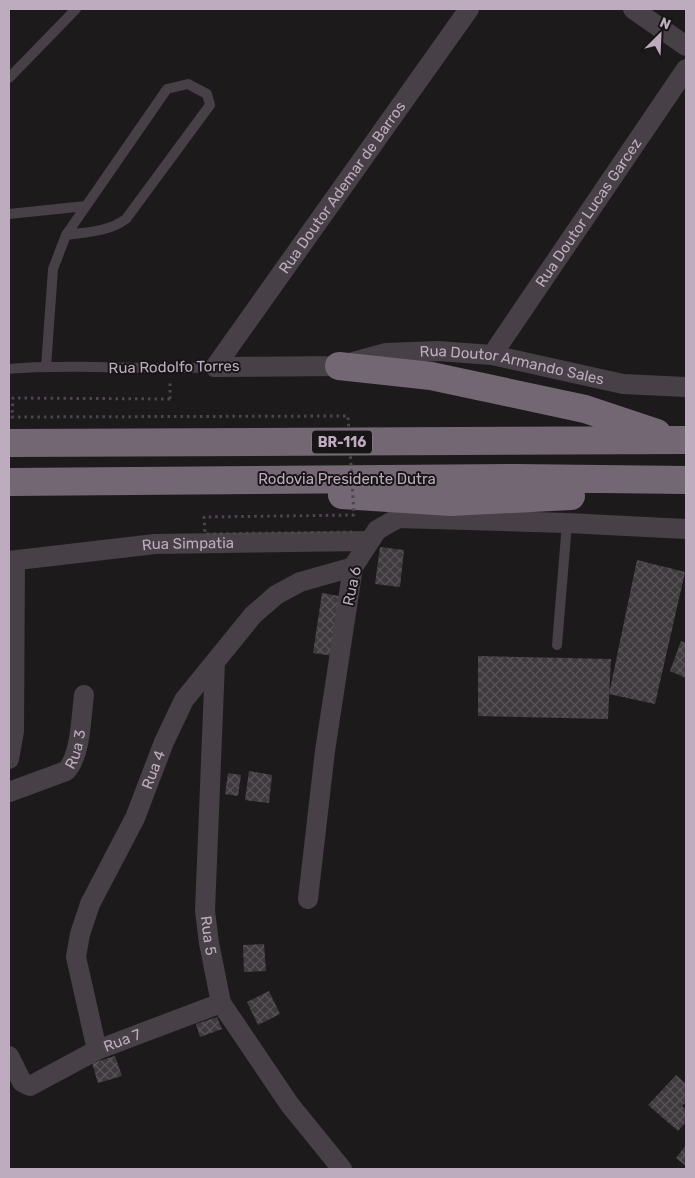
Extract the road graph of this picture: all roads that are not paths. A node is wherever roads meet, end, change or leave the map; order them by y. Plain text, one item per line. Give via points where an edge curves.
1 (75, 9) edge
2 (469, 9) edge
3 (633, 9) edge
4 (686, 46) edge
5 (686, 69) edge
6 (9, 78) edge
7 (86, 206) junction
8 (9, 214) edge
9 (66, 235) junction
10 (492, 355) junction
11 (339, 366) junction
12 (46, 367) junction
13 (215, 367) junction
14 (9, 369) edge
15 (686, 387) edge
16 (680, 440) edge
17 (9, 443) edge
18 (686, 481) edge
19 (9, 482) edge
20 (567, 523) junction
21 (686, 529) edge
22 (362, 536) junction
23 (12, 561) edge
24 (353, 567) junction
25 (557, 644) dead end
26 (215, 662) junction
27 (84, 695) dead end
28 (9, 760) edge
29 (9, 792) edge
30 (308, 899) dead end
31 (221, 1002) junction
32 (97, 1050) junction
33 (9, 1056) edge
34 (342, 1169) edge

1 - 6 lane
2 - 13 street, Rua Doutor Ademar de Barros
3 - 4 street
5 - 10 street, Rua Doutor Lucas Garcez
7 - 8 lane
7 - 9 lane
7 - 9 lane via 167,89 188,84 207,94 210,105 126,219 106,229
9 - 12 lane via 53,269
10 - 11 street, Rua Doutor Armando Sales via 438,350 386,353
10 - 15 street, Rua Doutor Armando Sales via 623,384
11 - 13 street, Rua Rodolfo Torres
11 - 16 highway via 431,376 585,409
12 - 13 lane, Rua Rodolfo Torres
12 - 14 lane, Rua Rodolfo Torres
16 - 17 highway, BR-116
18 - 19 highway, Rodovia Presidente Dutra via 516,478
20 - 21 street, Rua 6
20 - 22 street, Rua 6 via 398,518
20 - 25 lane
22 - 23 street, Rua Simpatia via 155,544
22 - 24 street, Rua 6
23 - 28 street via 14,731
24 - 26 street, Rua 4 via 300,582 276,595 253,616
24 - 30 street, Rua 6 via 325,751
26 - 31 street, Rua 5 via 205,911
26 - 32 street, Rua 4 via 184,700 135,818 90,904 80,934 76,957
27 - 29 street, Rua 3 via 79,739 70,767
31 - 32 street, Rua 7
31 - 34 street, Rua 5 via 290,1105
32 - 33 street, Rua 7 via 30,1086 22,1082

